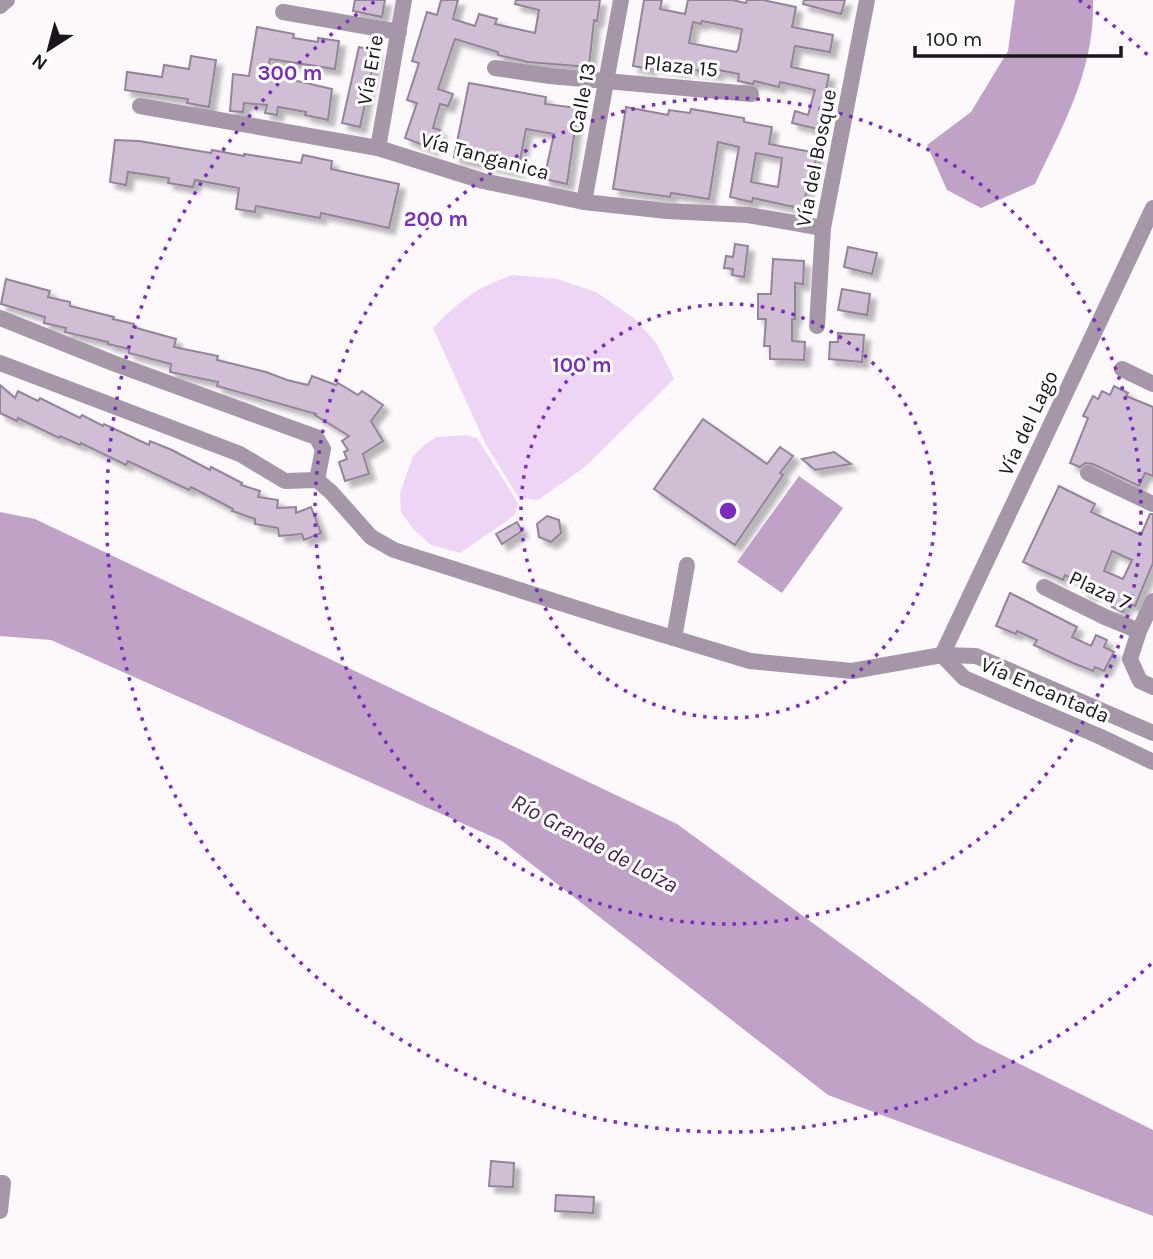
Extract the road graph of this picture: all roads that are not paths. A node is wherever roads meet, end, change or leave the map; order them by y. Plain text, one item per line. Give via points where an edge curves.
1 (7, 0) edge
2 (404, 0) edge
3 (621, 0) edge
4 (867, 0) edge
5 (0, 6) edge
6 (283, 12) dead end
7 (398, 32) junction
8 (495, 68) dead end
9 (608, 80) junction
10 (751, 94) dead end
11 (140, 106) dead end
12 (378, 148) junction
13 (584, 202) junction
14 (1153, 208) edge
15 (823, 228) junction
16 (0, 318) edge
17 (817, 326) dead end
18 (0, 363) edge
19 (1122, 369) dead end
20 (1153, 384) edge
21 (1088, 473) dead end
22 (317, 480) junction
23 (1153, 504) edge
24 (687, 565) dead end
25 (1044, 587) dead end
26 (1153, 601) edge
27 (1139, 631) junction
28 (674, 638) junction
29 (942, 655) junction
30 (1153, 687) edge
31 (1153, 733) edge
32 (1153, 762) edge
33 (0, 1183) edge
34 (0, 1211) edge

1 - 5 street
2 - 7 street, Vía Erie
3 - 9 street, Calle 13
4 - 15 street, Vía del Bosque
6 - 7 street
7 - 12 street, Vía Erie
8 - 9 street, Plaza 15
9 - 10 street, Plaza 15
9 - 13 street, Calle 13
11 - 12 street, Vía Tanganica
12 - 13 street, Vía Tanganica via 483,181
13 - 15 street, Vía Tanganica via 748,215
14 - 29 street, Vía del Lago
15 - 17 street, Vía del Bosque
16 - 22 street via 316,436 323,449
18 - 22 street via 240,454 285,481
19 - 20 street
21 - 23 street
22 - 28 street via 371,537 394,550
24 - 28 street
25 - 27 street, Plaza 7
26 - 27 street
27 - 30 street via 1130,659 1140,681
28 - 29 street via 750,660 852,671
29 - 31 street, Vía Encantada via 975,656
29 - 32 street, Vía Encantada via 964,678
33 - 34 street

